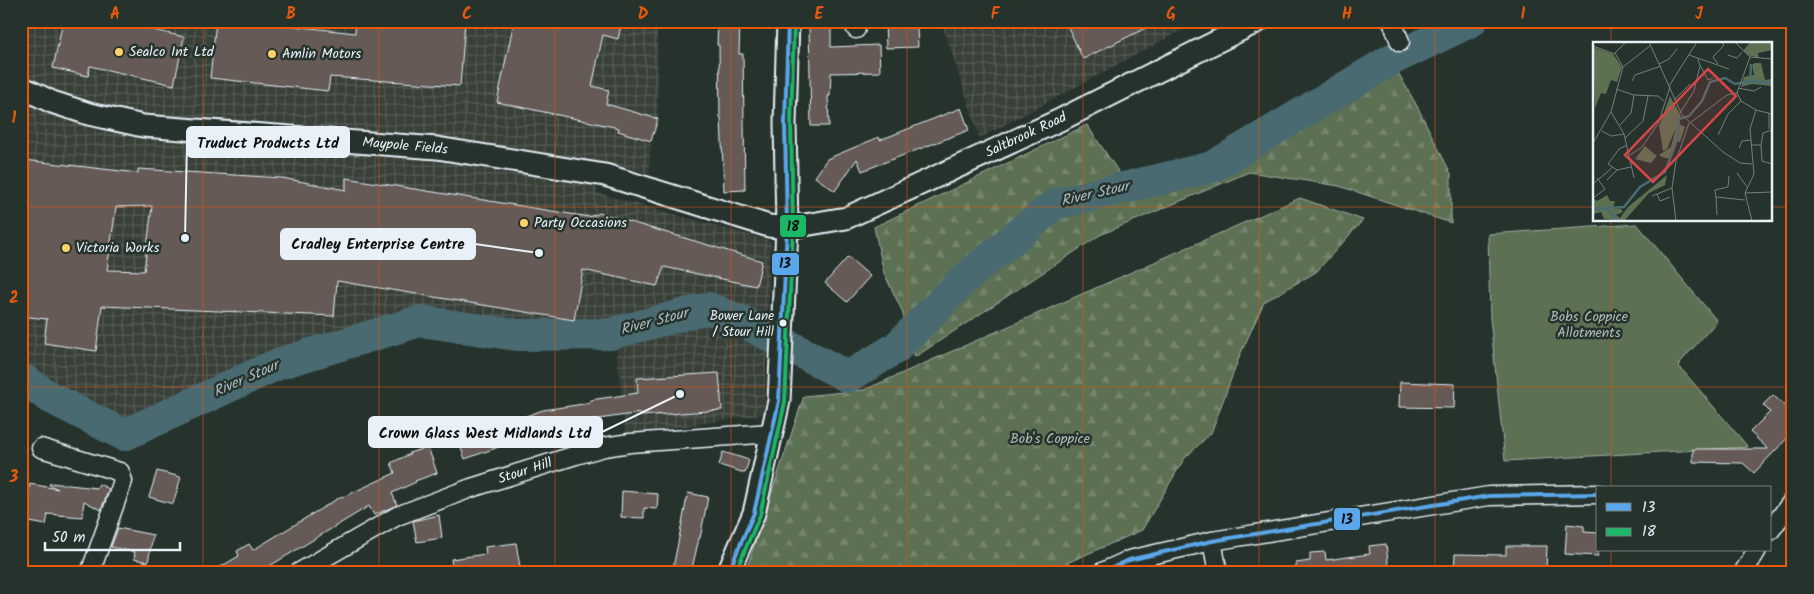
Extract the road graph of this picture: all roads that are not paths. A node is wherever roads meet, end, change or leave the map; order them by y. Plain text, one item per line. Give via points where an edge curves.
1 (788, 21) edge
2 (1258, 21) edge
3 (1392, 21) edge
4 (1400, 42) dead end
5 (21, 87) edge
6 (787, 228) junction
7 (772, 433) junction
8 (41, 448) dead end
9 (1596, 494) edge
10 (1793, 500) edge
11 (1772, 528) edge
12 (1212, 541) junction
13 (1756, 552) edge
14 (90, 573) edge
15 (298, 573) edge
16 (728, 573) edge
17 (1100, 573) edge
18 (1218, 573) edge
19 (1743, 573) edge

1 - 6 street
2 - 6 street, Saltbrook Road via 1062,119 846,218
3 - 4 street
5 - 6 street, Maypole Fields via 52,102 89,114 142,126 437,148 604,175 769,226
6 - 7 street via 780,401
7 - 15 street, Stour Hill via 630,443 576,455 471,488 397,516
7 - 16 street via 754,513
8 - 14 street via 120,472 123,481
9 - 12 street via 1489,496
10 - 11 street
12 - 17 street via 1129,560
12 - 18 street
13 - 19 street

